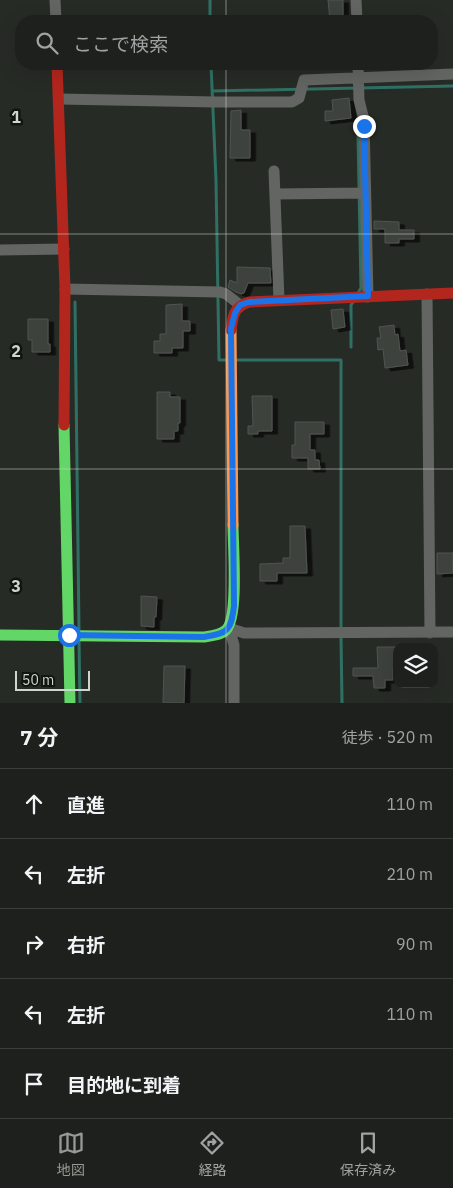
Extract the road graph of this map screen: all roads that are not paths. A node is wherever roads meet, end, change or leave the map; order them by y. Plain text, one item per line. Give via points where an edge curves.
1 (55, 0) edge
2 (356, 0) edge
3 (56, 15) edge
4 (357, 15) edge
5 (57, 70) edge
6 (358, 70) edge
7 (453, 74) edge
8 (358, 85) junction
9 (59, 98) junction
10 (274, 171) dead end
11 (275, 194) junction
12 (361, 194) junction
13 (64, 249) junction
14 (0, 250) edge
15 (65, 289) junction
16 (453, 293) edge
17 (427, 294) junction
18 (360, 297) junction
19 (279, 300) junction
20 (240, 305) junction
21 (229, 628) junction
22 (453, 632) edge
23 (430, 633) junction
24 (0, 635) edge
25 (76, 635) junction
26 (70, 703) edge
27 (234, 703) edge

1 - 3 street
2 - 4 street
5 - 9 street
6 - 8 street
7 - 8 street
8 - 9 street via 304,80 299,98 292,102
8 - 12 street via 364,120
9 - 13 street
10 - 11 street
11 - 12 street
11 - 19 street
12 - 18 street
13 - 14 street
13 - 15 street
15 - 20 street via 217,292
15 - 25 street via 64,411
16 - 17 street
17 - 18 street
17 - 23 street
18 - 19 street
19 - 20 street
20 - 21 street via 231,328 234,606
21 - 23 street via 244,633
21 - 25 street via 222,634 204,637
21 - 27 street via 234,645
22 - 23 street
24 - 25 street
25 - 26 street

